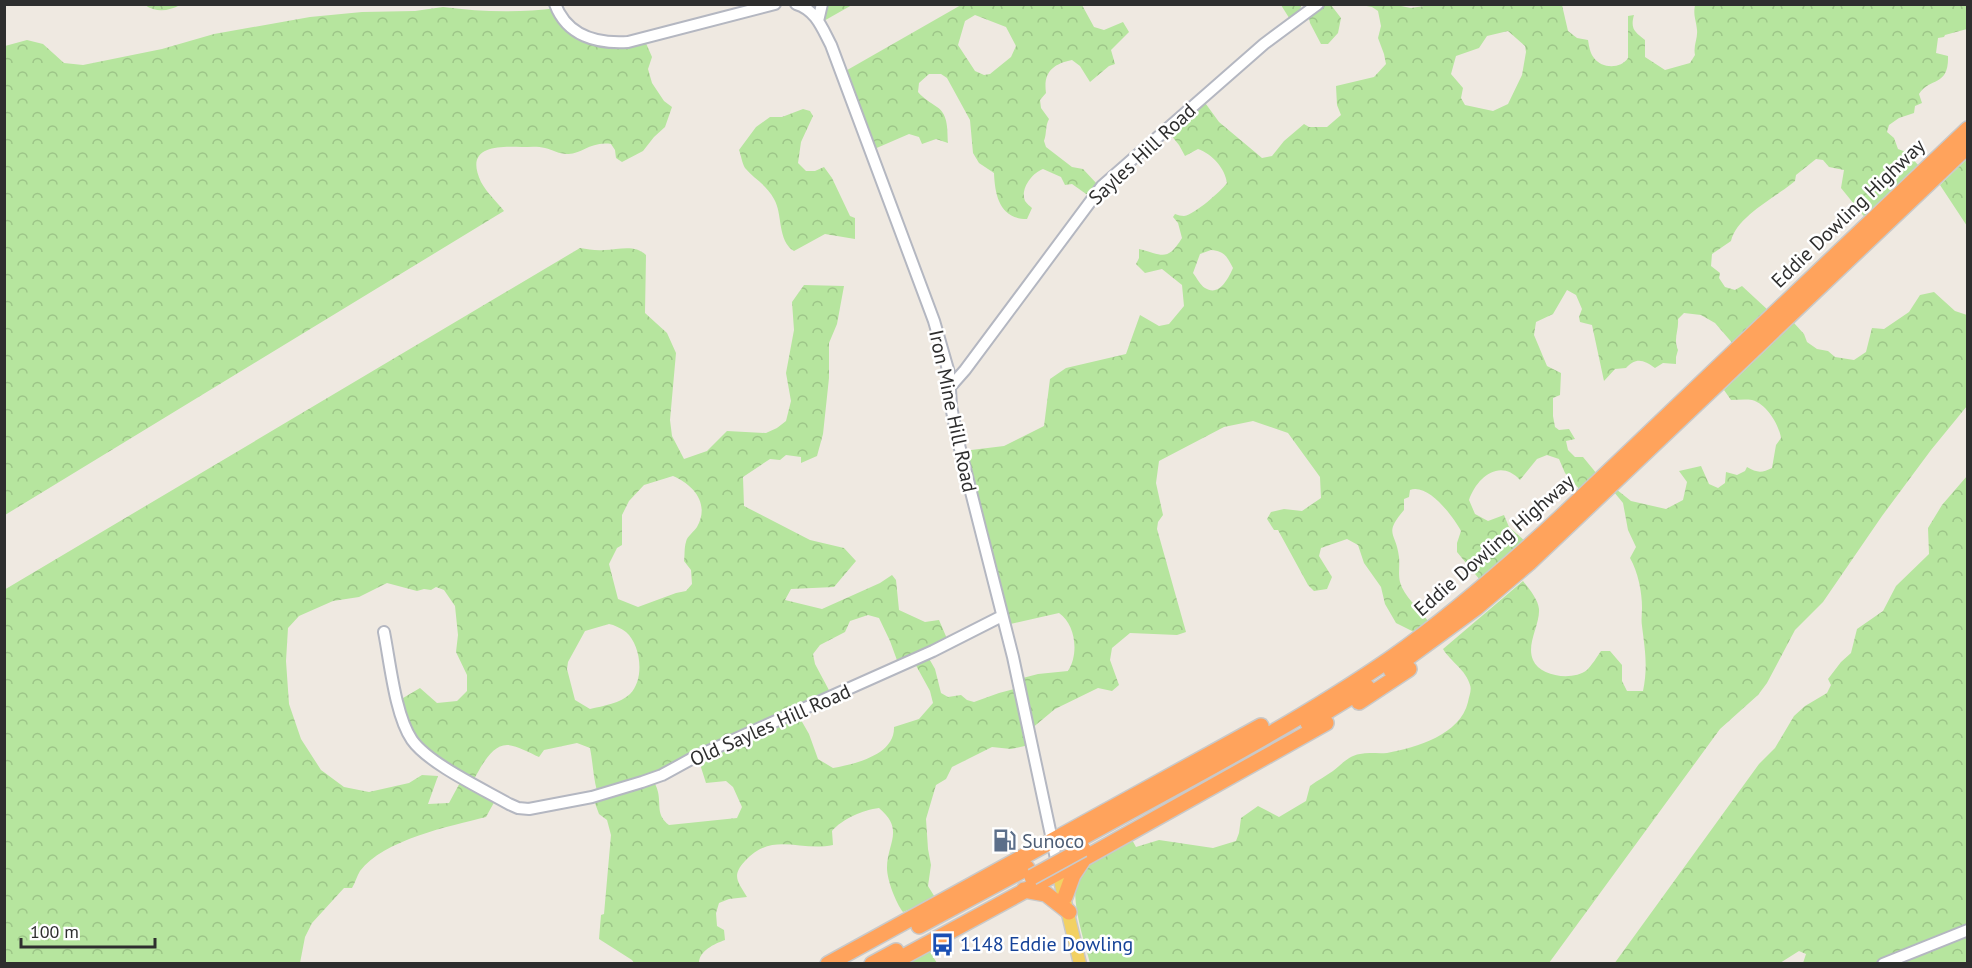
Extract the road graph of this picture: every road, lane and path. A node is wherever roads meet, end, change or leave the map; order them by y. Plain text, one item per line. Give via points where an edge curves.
1 (555, 4) edge
2 (775, 4) edge
3 (796, 4) edge
4 (822, 4) edge
5 (1317, 4) edge
6 (818, 21) junction
7 (1968, 129) edge
8 (1968, 146) edge
9 (1733, 360) junction
10 (950, 387) junction
11 (1002, 616) junction
12 (384, 632) dead end
13 (1052, 842) junction
14 (1082, 849) junction
15 (1059, 872) junction
16 (1028, 879) junction
17 (1067, 905) junction
18 (1968, 930) edge
19 (828, 963) edge
20 (849, 963) edge
21 (872, 963) edge
22 (890, 963) edge
23 (1080, 963) edge
24 (1883, 963) edge

1 - 2 street via 562,19 580,34 598,41 617,42
3 - 6 street, Iron Mine Hill Road via 809,9
4 - 6 street
5 - 10 street, Sayles Hill Road via 1264,44 1102,186
6 - 10 street, Iron Mine Hill Road via 831,45 934,321
7 - 9 highway, Eddie Dowling Highway
8 - 9 highway, Eddie Dowling Highway
9 - 13 highway via 1694,377 1497,564 1420,626 1286,712
9 - 14 highway, Eddie Dowling Highway via 1529,563 1436,638 1325,712
10 - 11 street, Iron Mine Hill Road via 957,437
11 - 12 street, Old Sayles Hill Road via 662,775 592,797 529,809 509,804 430,759 413,741 401,714
11 - 13 street, Iron Mine Hill Road
13 - 15 street
13 - 19 highway
14 - 15 highway
14 - 16 highway, Eddie Dowling Highway, bridge
14 - 17 highway
15 - 16 highway
15 - 17 main road
16 - 17 highway
16 - 20 highway, Eddie Dowling Highway
16 - 21 highway, Eddie Dowling Highway
16 - 22 highway
17 - 23 main road
18 - 24 street

